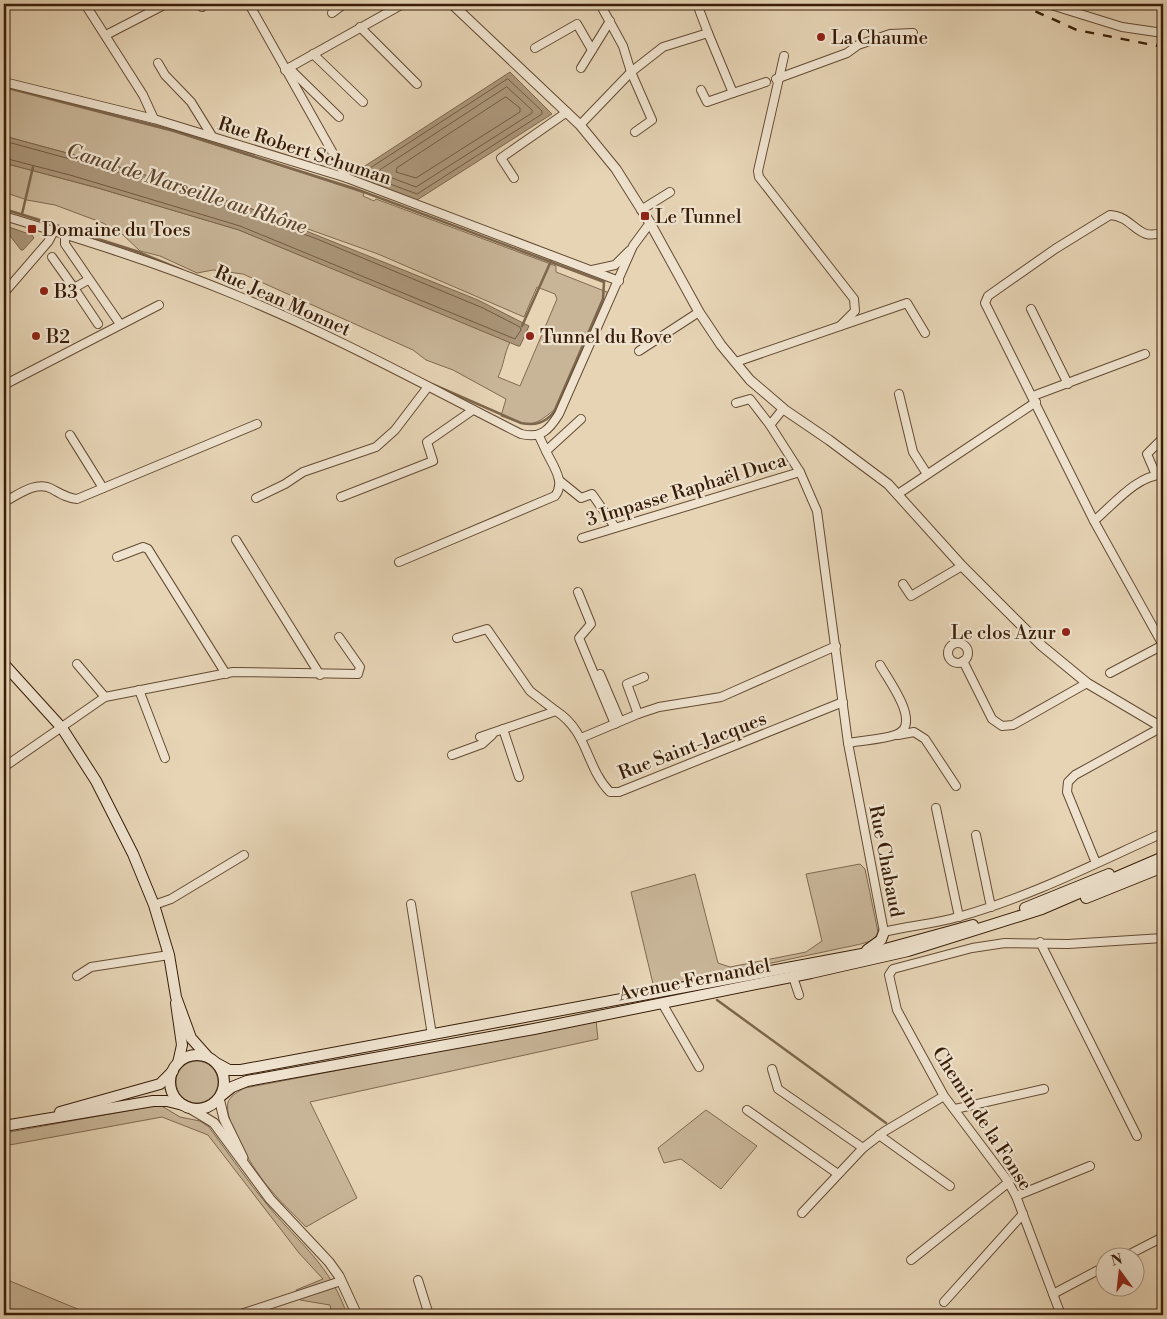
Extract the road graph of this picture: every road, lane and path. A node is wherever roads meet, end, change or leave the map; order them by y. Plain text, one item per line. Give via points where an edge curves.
1 (84, 4) edge
2 (166, 4) edge
3 (249, 4) edge
4 (344, 4) edge
5 (403, 4) edge
6 (452, 4) edge
7 (600, 4) edge
8 (697, 4) edge
9 (1048, 4) edge
10 (332, 13) dead end
11 (610, 22) junction
12 (360, 27) junction
13 (914, 32) dead end
14 (708, 33) junction
15 (1163, 33) edge
16 (106, 35) junction
17 (535, 48) dead end
18 (592, 50) junction
19 (314, 54) junction
20 (784, 56) dead end
21 (158, 63) dead end
22 (581, 68) dead end
23 (287, 69) junction
24 (631, 72) junction
25 (777, 78) junction
26 (4, 82) edge
27 (766, 82) dead end
28 (417, 84) dead end
29 (700, 90) dead end
30 (733, 93) junction
31 (363, 102) dead end
32 (567, 112) junction
33 (339, 117) dead end
34 (154, 119) junction
35 (580, 124) junction
36 (635, 132) dead end
37 (212, 136) junction
38 (347, 178) junction
39 (514, 178) dead end
40 (670, 192) dead end
41 (641, 210) junction
42 (4, 216) edge
43 (650, 223) junction
44 (54, 231) junction
45 (1163, 232) edge
46 (65, 234) junction
47 (633, 246) junction
48 (52, 257) dead end
49 (615, 266) junction
50 (590, 270) junction
51 (620, 277) junction
52 (88, 280) junction
53 (74, 288) junction
54 (4, 293) edge
55 (159, 305) dead end
56 (1031, 310) dead end
57 (699, 312) junction
58 (98, 324) dead end
59 (120, 324) junction
60 (840, 326) junction
61 (925, 333) dead end
62 (639, 351) dead end
63 (1145, 354) dead end
64 (736, 362) junction
65 (1068, 384) junction
66 (4, 385) edge
67 (427, 388) junction
68 (900, 394) dead end
69 (1034, 399) junction
70 (736, 403) dead end
71 (783, 409) junction
72 (473, 410) junction
73 (581, 419) dead end
74 (257, 424) dead end
75 (770, 425) junction
76 (70, 435) dead end
77 (539, 436) junction
78 (1163, 438) edge
79 (546, 451) junction
80 (800, 472) junction
81 (927, 474) junction
82 (1160, 475) edge
83 (560, 481) junction
84 (103, 488) junction
85 (898, 494) junction
86 (341, 497) dead end
87 (256, 498) dead end
88 (4, 502) edge
89 (1094, 521) junction
90 (615, 527) junction
91 (582, 538) dead end
92 (236, 540) dead end
93 (117, 557) dead end
94 (399, 562) dead end
95 (962, 566) junction
96 (903, 584) dead end
97 (578, 592) dead end
98 (339, 637) dead end
99 (457, 638) dead end
100 (1163, 645) edge
101 (836, 646) junction
102 (963, 661) dead end
103 (4, 664) edge
104 (77, 664) dead end
105 (880, 665) dead end
106 (1110, 673) dead end
107 (226, 674) junction
108 (600, 674) dead end
109 (320, 675) junction
110 (644, 677) dead end
111 (1088, 683) junction
112 (139, 690) junction
113 (105, 697) junction
114 (843, 702) junction
115 (556, 711) junction
116 (638, 714) junction
117 (618, 722) junction
118 (62, 728) junction
119 (1162, 728) edge
120 (499, 731) junction
121 (897, 735) junction
122 (480, 737) dead end
123 (581, 738) junction
124 (848, 742) junction
125 (452, 755) dead end
126 (165, 758) dead end
127 (4, 767) edge
128 (519, 777) dead end
129 (956, 786) dead end
130 (936, 808) dead end
131 (1163, 833) edge
132 (976, 835) dead end
133 (1163, 850) edge
134 (244, 855) dead end
135 (1163, 857) edge
136 (1096, 863) junction
137 (1163, 867) edge
138 (411, 904) dead end
139 (154, 905) junction
140 (991, 906) junction
141 (959, 917) junction
142 (990, 927) junction
143 (884, 932) junction
144 (1163, 938) edge
145 (1040, 942) junction
146 (169, 955) junction
147 (856, 955) junction
148 (78, 976) dead end
149 (793, 977) junction
150 (799, 995) dead end
151 (176, 998) junction
152 (662, 1003) junction
153 (432, 1035) junction
154 (207, 1056) junction
155 (218, 1064) junction
156 (175, 1067) junction
157 (699, 1067) dead end
158 (772, 1070) dead end
159 (1044, 1089) dead end
160 (944, 1096) junction
161 (220, 1097) junction
162 (185, 1106) junction
163 (955, 1109) junction
164 (747, 1110) dead end
165 (6, 1126) edge
166 (879, 1135) junction
167 (1138, 1136) dead end
168 (863, 1148) junction
169 (1090, 1166) dead end
170 (251, 1174) junction
171 (838, 1174) junction
172 (1009, 1182) junction
173 (950, 1186) dead end
174 (1016, 1196) junction
175 (802, 1213) dead end
176 (1023, 1214) junction
177 (1163, 1237) edge
178 (1144, 1247) edge
179 (911, 1260) dead end
180 (1094, 1272) edge
181 (418, 1280) dead end
182 (341, 1281) junction
183 (1053, 1294) junction
184 (944, 1302) dead end
185 (238, 1315) edge
186 (357, 1315) edge
187 (429, 1315) edge
188 (1061, 1315) edge

1 - 16 street
2 - 16 street
3 - 23 street
4 - 10 street
5 - 12 street
6 - 32 street
7 - 11 street
8 - 14 street
9 - 15 street via 1122,28
11 - 18 street
11 - 24 street via 624,46
12 - 19 street
12 - 28 street
13 - 25 street via 890,34
14 - 24 street via 663,47
14 - 30 street
16 - 34 street
17 - 18 street via 577,24
18 - 22 street
19 - 23 street
19 - 31 street
20 - 25 street
21 - 37 street via 191,102
23 - 33 street
23 - 38 street
24 - 35 street
24 - 36 street via 652,120
25 - 60 street via 759,177 854,299 855,310
26 - 34 street, Rue Robert Schuman
27 - 30 street
29 - 30 street via 707,102
32 - 35 street
32 - 39 street via 502,158
34 - 37 street, Rue Robert Schuman
35 - 41 street via 616,169
37 - 38 street, Rue Robert Schuman
38 - 50 street, Rue Robert Schuman
40 - 41 street
41 - 43 street
42 - 44 street, Rue Jean Monnet
43 - 47 street
43 - 57 street
44 - 46 street, Rue Jean Monnet
44 - 54 street
45 - 69 street via 1154,236 1144,234 1125,219 1110,215 988,296 985,304
46 - 52 street via 64,242
46 - 67 street, Rue Jean Monnet via 125,252 234,294 331,338
47 - 49 street
47 - 51 street
48 - 53 street
49 - 50 street
49 - 51 street
50 - 51 street, Rue Robert Schuman
51 - 77 street via 559,414 550,429
52 - 53 street
52 - 59 street
53 - 58 street
55 - 59 street
56 - 65 street
57 - 62 street
57 - 64 street
59 - 66 street
60 - 61 street via 907,303
60 - 64 street
63 - 65 street
64 - 71 street via 750,380
65 - 69 street
67 - 72 street, Rue Jean Monnet
67 - 87 street via 395,430 376,447 303,472
68 - 81 street via 913,452
69 - 81 street
69 - 89 street
70 - 75 street, Rue Chabaud via 750,398
71 - 75 street
71 - 85 street via 836,445
72 - 77 street, Rue Jean Monnet via 521,434
72 - 86 street via 427,442 433,461
73 - 79 street
74 - 84 street
75 - 80 street, Rue Chabaud
76 - 84 street
77 - 79 street
78 - 82 street via 1147,454
79 - 83 street
80 - 90 street, 3 Impasse Raphaël Duca
80 - 101 street, Rue Chabaud via 817,511
81 - 85 street
82 - 89 street via 1140,482
83 - 90 street via 581,498 592,494
83 - 94 street via 560,489 555,496
84 - 88 street via 77,499 39,486
85 - 95 street
89 - 100 street
90 - 91 street, 3 Impasse Raphaël Duca
92 - 109 street
93 - 107 street via 148,549
95 - 96 street via 911,596
95 - 111 street via 1042,646
97 - 117 street via 591,624 579,638
98 - 109 street via 361,671 351,676
99 - 115 street, Rue Saint-Jacques via 487,629 530,691
100 - 106 street
101 - 114 street, Rue Chabaud
101 - 116 street via 721,697
102 - 111 street via 992,719 1002,726 1013,725
103 - 118 main road
104 - 113 street
105 - 121 street via 904,706 907,718 906,728
107 - 109 street
107 - 112 street
108 - 117 street
110 - 116 street via 627,684
111 - 119 street
112 - 113 street
112 - 126 street
113 - 118 street
114 - 123 street, Rue Saint-Jacques via 619,792 610,792 602,784
114 - 124 street, Rue Chabaud
115 - 120 street
115 - 123 street, Rue Saint-Jacques via 568,719
116 - 117 street
117 - 123 street
118 - 127 street
118 - 139 main road via 96,781 133,854
119 - 136 street via 1075,775 1068,782 1067,792
120 - 122 street
120 - 125 street via 482,744
120 - 128 street
121 - 124 street
121 - 129 street via 914,732 925,739
124 - 143 street, Rue Chabaud
130 - 141 street
131 - 136 street, Rue Chabaud
132 - 140 street
133 - 147 main road, Avenue Fernandel via 1018,911 927,939
134 - 139 street via 171,899
135 - 142 main road, Avenue Fernandel via 1092,889
136 - 140 street, Rue Chabaud via 1066,878
137 - 142 main road via 1088,897
138 - 153 street
139 - 146 main road
140 - 141 street, Rue Chabaud
141 - 143 street, Rue Chabaud
142 - 149 main road, Avenue Fernandel via 908,951
143 - 147 main road via 878,943
144 - 145 street via 1068,944
145 - 160 street, Chemin de la Fonse via 972,948 893,969 889,975 897,1010
145 - 167 street
146 - 148 street via 91,967
146 - 151 main road
147 - 153 main road, Avenue Fernandel
149 - 150 street
149 - 152 main road, Avenue Fernandel
151 - 154 main road via 191,1038
151 - 156 main road via 182,1045
152 - 157 street
152 - 161 main road, Avenue Fernandel via 247,1081
153 - 155 main road, Avenue Fernandel via 241,1070 229,1070
154 - 155 main road
154 - 156 main road via 191,1055
155 - 161 main road via 225,1079
156 - 162 main road via 170,1086 177,1100
156 - 165 main road via 160,1084 147,1089
158 - 168 street via 778,1089
159 - 163 street
160 - 163 street, Chemin de la Fonse
160 - 166 street
161 - 162 main road via 204,1108
161 - 170 street via 224,1118
162 - 165 main road via 167,1101 154,1102
162 - 170 street via 214,1123
163 - 172 street, Chemin de la Fonse
164 - 171 street
166 - 168 street
166 - 173 street
168 - 171 street
169 - 174 street
170 - 182 street via 329,1262
171 - 175 street
172 - 174 street, Chemin de la Fonse
172 - 179 street
174 - 176 street, Chemin de la Fonse
176 - 183 street, Chemin de la Fonse
176 - 184 street
177 - 178 street
180 - 183 street
181 - 187 street
182 - 185 street
182 - 186 street
183 - 188 street, Chemin de la Fonse

